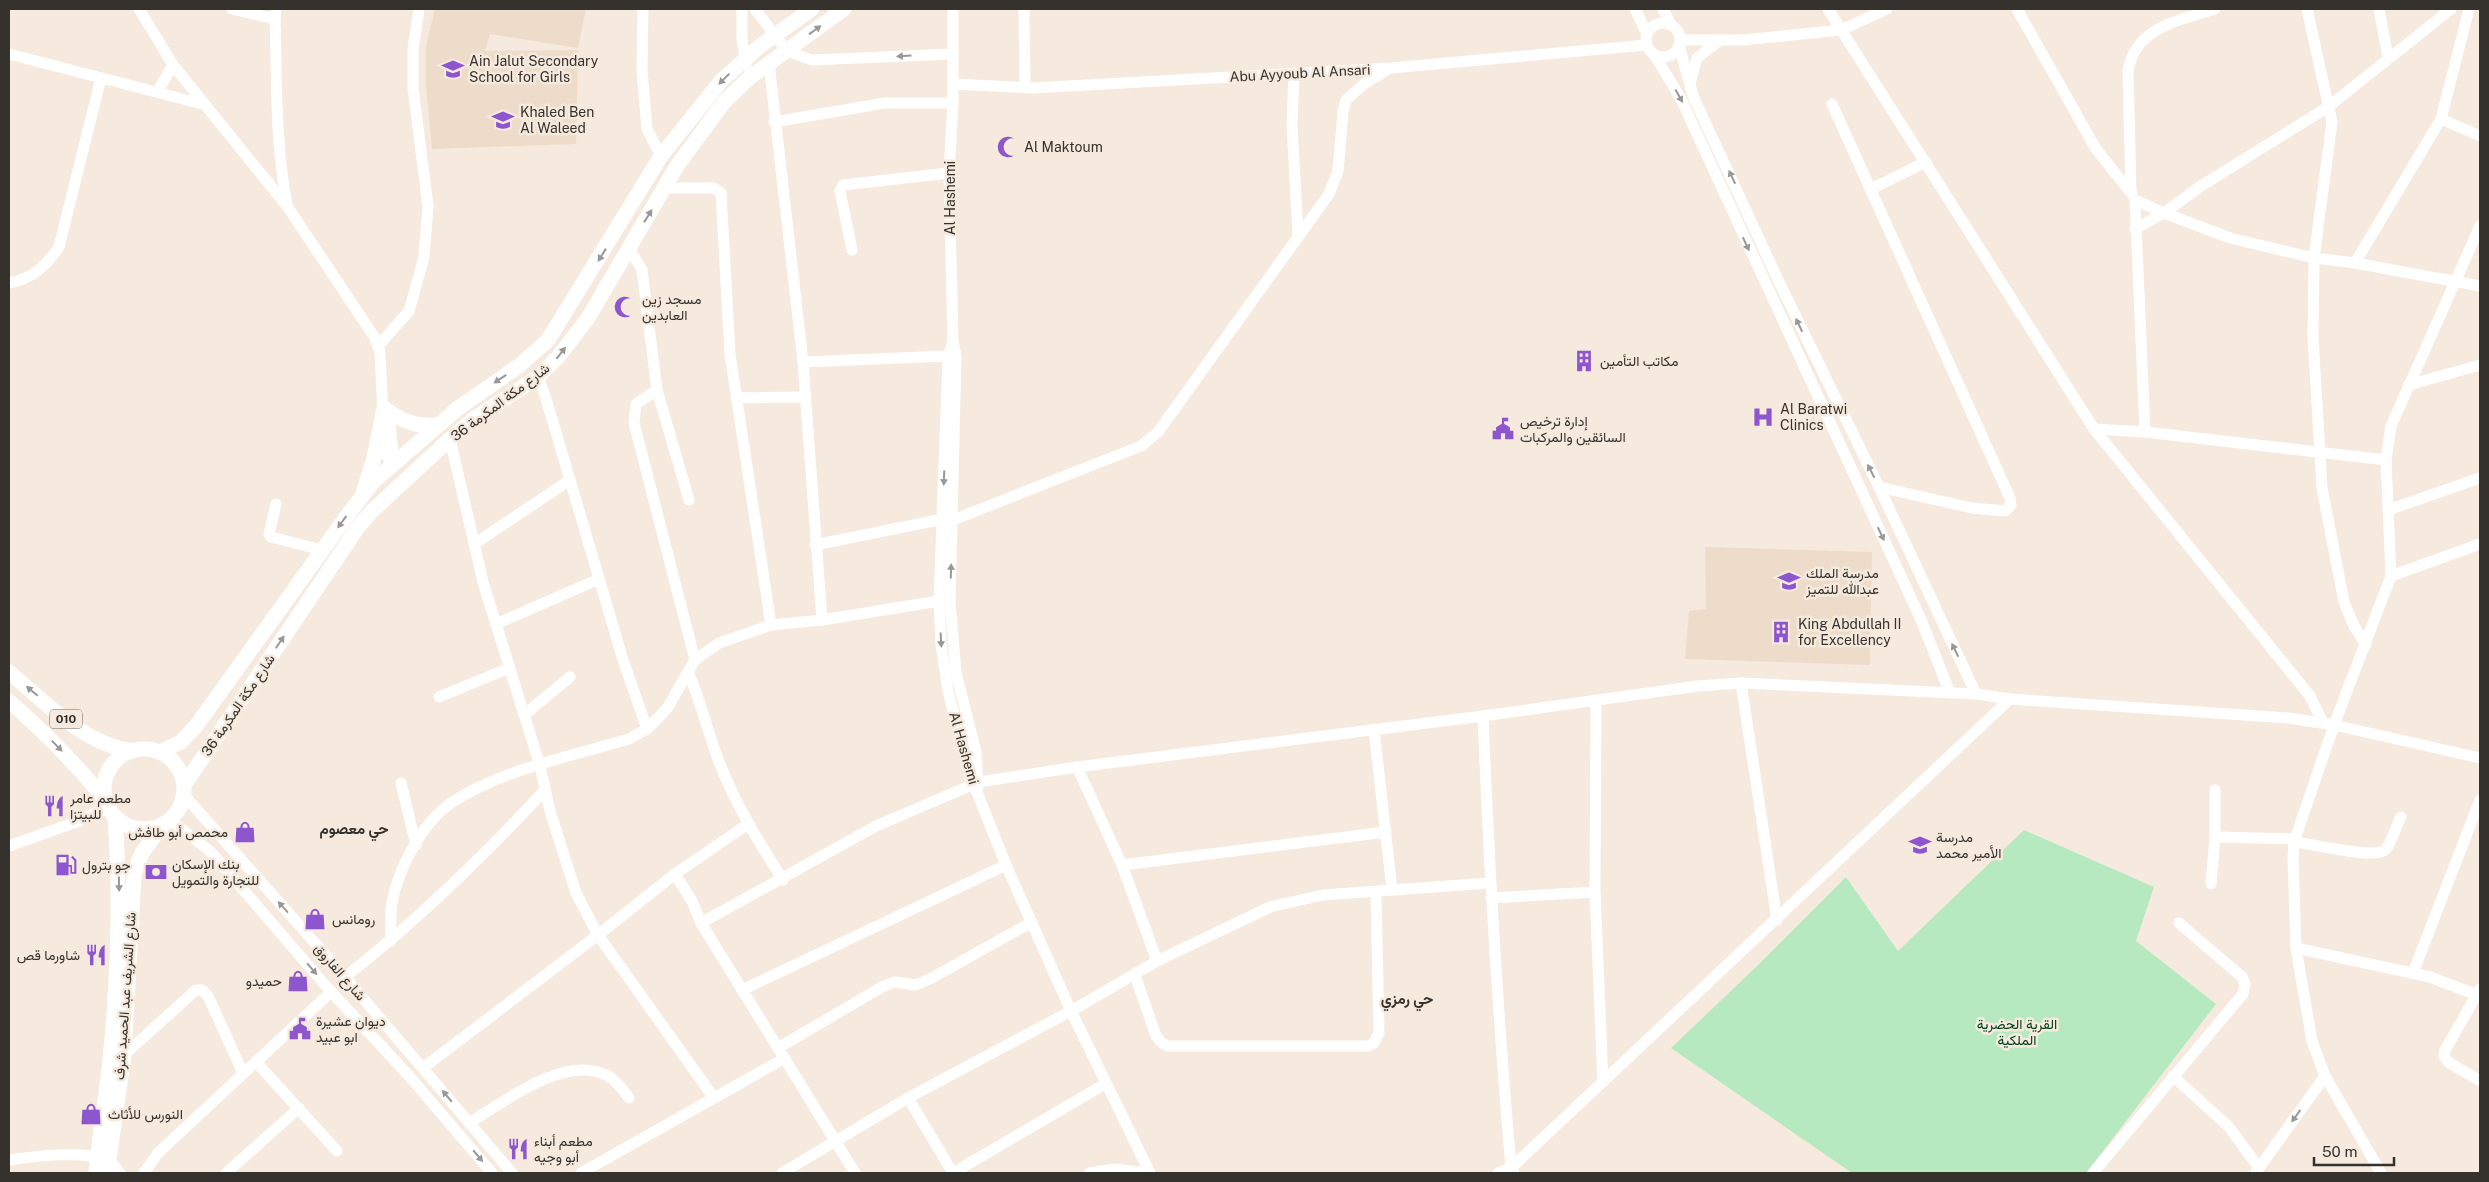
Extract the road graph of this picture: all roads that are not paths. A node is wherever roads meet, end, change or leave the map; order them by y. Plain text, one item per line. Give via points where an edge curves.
1 (139, 9) edge
2 (232, 9) edge
3 (419, 9) edge
4 (642, 9) edge
5 (742, 9) edge
6 (755, 9) edge
7 (812, 9) edge
8 (844, 9) edge
9 (953, 9) edge
10 (1024, 9) edge
11 (1635, 9) edge
12 (1663, 9) edge
13 (1828, 9) edge
14 (1887, 9) edge
15 (2017, 9) edge
16 (2215, 9) edge
17 (2307, 9) edge
18 (2379, 9) edge
19 (2451, 9) edge
20 (2470, 9) edge
21 (275, 14) edge
22 (1671, 25) junction
23 (1841, 30) junction
24 (775, 35) junction
25 (1720, 40) junction
26 (1679, 43) junction
27 (1649, 44) junction
28 (786, 50) junction
29 (9, 54) edge
30 (953, 54) junction
31 (2388, 57) junction
32 (745, 60) junction
33 (769, 63) junction
34 (174, 65) junction
35 (1391, 68) junction
36 (1294, 73) junction
37 (101, 78) junction
38 (749, 78) junction
39 (953, 84) junction
40 (1025, 87) junction
41 (1690, 88) junction
42 (157, 92) junction
43 (953, 103) junction
44 (1832, 104) dead end
45 (206, 105) junction
46 (2328, 107) junction
47 (2440, 119) junction
48 (774, 122) junction
49 (2480, 136) edge
50 (661, 156) junction
51 (1926, 162) junction
52 (949, 173) junction
53 (666, 188) junction
54 (1871, 190) junction
55 (2133, 196) junction
56 (287, 206) junction
57 (2164, 213) junction
58 (2480, 226) edge
59 (2136, 229) junction
60 (1298, 235) junction
61 (626, 250) junction
62 (852, 250) dead end
63 (2314, 258) junction
64 (2356, 263) junction
65 (2454, 282) junction
66 (9, 283) edge
67 (2480, 286) edge
68 (952, 342) junction
69 (379, 345) junction
70 (948, 356) junction
71 (803, 362) junction
72 (2480, 365) edge
73 (538, 377) junction
74 (2408, 385) junction
75 (657, 390) junction
76 (805, 397) junction
77 (736, 398) junction
78 (384, 408) junction
79 (437, 425) junction
80 (2094, 429) junction
81 (2145, 432) junction
82 (450, 439) junction
83 (2319, 452) junction
84 (2386, 460) junction
85 (391, 465) junction
86 (419, 468) junction
87 (2480, 478) edge
88 (570, 480) junction
89 (1879, 488) junction
90 (362, 496) junction
91 (689, 500) dead end
92 (276, 504) dead end
93 (2388, 510) junction
94 (948, 520) junction
95 (358, 528) junction
96 (474, 544) junction
97 (2480, 544) edge
98 (815, 545) junction
99 (322, 550) junction
100 (2391, 576) junction
101 (599, 579) junction
102 (939, 602) junction
103 (822, 620) junction
104 (496, 624) junction
105 (771, 625) junction
106 (2366, 645) junction
107 (695, 660) junction
108 (509, 668) junction
109 (9, 672) edge
110 (688, 672) junction
111 (570, 677) dead end
112 (952, 683) junction
113 (1741, 683) junction
114 (1950, 693) junction
115 (1976, 694) junction
116 (439, 697) dead end
117 (2010, 699) junction
118 (1596, 700) junction
119 (9, 701) edge
120 (524, 714) junction
121 (1484, 716) junction
122 (2328, 724) junction
123 (647, 729) junction
124 (1374, 729) junction
125 (132, 751) junction
126 (160, 752) junction
127 (2480, 758) edge
128 (540, 766) junction
129 (1077, 767) junction
130 (401, 783) dead end
131 (976, 786) junction
132 (184, 790) junction
133 (2215, 790) dead end
134 (544, 791) junction
135 (2480, 800) edge
136 (109, 809) junction
137 (2401, 817) dead end
138 (166, 823) junction
139 (748, 824) junction
140 (1386, 832) junction
141 (2215, 837) junction
142 (2294, 840) junction
143 (416, 845) junction
144 (9, 846) edge
145 (1006, 865) junction
146 (1122, 865) junction
147 (676, 874) junction
148 (783, 880) junction
149 (1490, 883) junction
150 (2211, 884) dead end
151 (1392, 890) junction
152 (1376, 892) junction
153 (1595, 892) junction
154 (1492, 898) junction
155 (1777, 920) junction
156 (1032, 922) junction
157 (701, 923) junction
158 (2179, 923) dead end
159 (598, 935) junction
160 (391, 940) junction
161 (2296, 948) junction
162 (1157, 961) junction
163 (341, 973) junction
164 (2413, 973) junction
165 (1135, 975) junction
166 (328, 988) junction
167 (742, 990) junction
168 (2479, 992) edge
169 (1071, 1011) junction
170 (778, 1048) junction
171 (124, 1055) junction
172 (785, 1058) junction
173 (256, 1062) junction
174 (422, 1068) junction
175 (243, 1073) junction
176 (2173, 1076) junction
177 (2325, 1076) junction
178 (2480, 1081) edge
179 (1603, 1082) junction
180 (1106, 1084) junction
181 (629, 1098) dead end
182 (714, 1098) junction
183 (908, 1098) junction
184 (299, 1108) junction
185 (469, 1123) junction
186 (836, 1142) junction
187 (336, 1151) dead end
188 (103, 1157) junction
189 (9, 1160) edge
190 (2257, 1170) edge
191 (1513, 1171) edge
192 (96, 1173) edge
193 (107, 1173) edge
194 (120, 1173) edge
195 (144, 1173) edge
196 (226, 1173) edge
197 (492, 1173) edge
198 (512, 1173) edge
199 (581, 1173) edge
200 (782, 1173) edge
201 (855, 1173) edge
202 (953, 1173) edge
203 (1089, 1173) edge
204 (1146, 1173) edge
205 (1150, 1173) edge
206 (1498, 1173) edge
207 (2094, 1173) edge
208 (2380, 1173) edge

1 - 34 street
2 - 21 street
3 - 69 street via 413,49 413,88 428,206 424,257 409,311
4 - 50 street via 642,70 647,129
5 - 32 street
6 - 24 street
7 - 24 main road, شارع مكة المكرمة 36
28 -> 8 main road, شارع مكة المكرمة 36
9 - 30 street, Al Hashemi
10 - 40 street
11 - 27 street
12 - 22 street
13 - 23 street
14 - 23 street
15 - 55 street via 2096,149
16 - 55 street via 2173,22 2146,36 2130,57
17 - 46 street
18 - 31 street
19 - 31 street
20 - 47 street
21 - 56 street via 279,150
22 - 26 street via 1676,29
22 - 27 street via 1660,23 1650,29
23 - 25 street
23 - 51 street
24 - 28 street
24 - 32 main road, شارع مكة المكرمة 36
25 - 26 street
25 - 41 street via 1697,58
26 - 27 street via 1671,54 1659,56
26 - 41 street
27 - 35 street, Abu Ayyoub Al Ansari
27 -> 114 street via 1681,99 1922,622
30 -> 28 street via 824,61 799,57
28 - 33 main road, شارع مكة المكرمة 36
29 - 37 street
30 - 39 street, Al Hashemi
31 - 46 street
32 - 38 street
32 -> 50 main road, شارع مكة المكرمة 36 via 721,81
33 - 38 main road, شارع مكة المكرمة 36
33 - 48 street
34 - 42 street
34 - 45 street
35 - 36 street, Abu Ayyoub Al Ansari
35 - 60 street via 1364,84 1346,100 1338,171 1329,194
36 - 40 street, Abu Ayyoub Al Ansari
36 - 60 street via 1292,125
37 - 42 street
37 - 66 street via 59,247 42,269
38 - 53 main road, شارع مكة المكرمة 36 via 724,102 677,166
39 - 40 street, Abu Ayyoub Al Ansari
39 - 43 street, Al Hashemi
89 -> 41 street via 1791,308
42 - 45 street
43 - 48 street via 885,103
43 - 52 street, Al Hashemi
44 - 54 street
45 - 56 street
46 - 57 street
46 - 63 street via 2331,136
47 - 49 street
47 - 64 street
48 - 71 street
50 -> 79 main road, شارع مكة المكرمة 36 via 548,340 520,365
51 - 54 street
51 - 80 street
52 - 62 street via 843,185 840,191
52 - 68 street, Al Hashemi
61 -> 53 main road, شارع مكة المكرمة 36
53 - 77 street via 714,188 721,193 726,306
54 - 89 street via 2011,506 2004,511 1972,508
55 - 57 street
55 - 59 street
56 - 69 street
57 - 59 street
57 - 63 street via 2230,238
58 - 65 street
59 - 81 street
60 - 94 street via 1172,414 1141,446
73 -> 61 main road, شارع مكة المكرمة 36 via 588,318
61 - 75 street via 642,270
63 - 64 street
63 - 83 street via 2313,337
64 - 65 street
65 - 67 street
65 - 74 street
68 - 70 street, Al Hashemi
68 - 94 street, Al Hashemi via 956,356
69 - 78 street
70 - 71 street
70 -> 94 street, Al Hashemi
71 - 76 street
72 - 74 street
73 - 82 main road, شارع مكة المكرمة 36 via 475,418
73 - 88 street
74 - 84 street via 2392,426
75 - 91 street
75 - 107 street via 636,404 634,423
76 - 77 street
76 - 98 street
77 - 105 street
78 - 79 main road via 414,425
78 - 85 street via 383,432
78 - 90 main road
79 - 85 main road, شارع مكة المكرمة 36
80 - 81 street
80 - 122 street via 2310,696
81 - 83 street
82 - 86 main road, شارع مكة المكرمة 36
82 - 96 street
83 - 84 street
83 - 106 street via 2322,488 2344,602
84 - 93 street
85 - 86 main road via 407,470
85 - 90 main road, شارع مكة المكرمة 36
85 - 95 main road via 386,482 360,514
86 - 95 main road, شارع مكة المكرمة 36
87 - 93 street
88 - 96 street
88 - 101 street
115 -> 89 street
90 -> 99 main road, شارع مكة المكرمة 36
92 - 99 street via 271,537
93 - 100 street
94 - 98 street
94 - 102 street, Al Hashemi
112 -> 94 street, Al Hashemi
132 -> 95 main road, شارع مكة المكرمة 36
96 - 104 street
97 - 100 street
98 - 103 street
99 - 126 main road, شارع مكة المكرمة 36 via 196,726 181,742
100 - 106 street
101 - 104 street
101 - 123 street
102 - 103 street
102 -> 112 street, Al Hashemi via 941,644
103 - 105 street
104 - 108 street
105 - 107 street via 719,643
106 - 122 street
107 - 110 street
108 - 116 street
108 - 120 street
125 -> 109 main road, 010 via 115,748 80,730
110 - 123 street via 668,706
110 - 139 street via 718,759
111 - 120 street
112 - 131 street, Al Hashemi
113 - 114 street
113 - 118 street
113 - 155 street
114 - 115 street
115 - 117 street
117 - 122 street via 2288,718
117 - 155 street
118 - 121 street
118 - 153 street
119 -> 136 main road, 010 via 84,773
120 - 128 street
121 - 124 street
121 - 149 street
122 - 127 street
122 - 142 street
123 - 128 street via 629,739
124 - 129 street
124 - 140 street
125 - 126 main road via 146,748
125 - 136 main road via 122,754 108,769 104,784
126 - 132 main road via 180,771
128 - 134 street
128 - 143 street via 480,788 449,804 432,820
129 - 131 street
129 - 146 street
130 - 143 street
131 - 145 street, Al Hashemi
131 - 148 street via 876,826
132 - 138 main road via 182,804
163 -> 132 street, شارع الفاروق
133 - 141 street
134 - 159 street via 573,888
134 - 160 street via 440,898
135 - 164 street
136 - 138 main road via 125,825 138,829 151,829
136 - 144 street
136 -> 188 main road, شارع الشريف عبد الحميد شرف via 119,864 120,913
137 - 142 street via 2386,850 2378,853
138 -> 166 street, شارع الفاروق via 210,851
138 - 171 main road, شارع الشريف عبد الحميد شرف via 142,853 134,874
139 - 147 street
139 - 148 street
140 - 146 street
140 - 151 street
141 - 142 street
141 - 150 street
142 - 161 street
143 - 160 street via 402,865 396,884
145 - 156 street, Al Hashemi
145 - 167 street
146 - 162 street
147 - 157 street
147 - 159 street
148 - 157 street
149 - 151 street
149 - 154 street
151 - 152 street
152 - 162 street via 1323,895 1270,907
152 - 165 street via 1379,1033 1374,1043 1368,1046 1167,1046 1156,1036
153 - 154 street
153 - 179 street
154 - 191 street via 1506,1116
155 - 179 street
156 - 169 street, Al Hashemi
156 - 170 street via 930,979 916,985 894,982 882,987
157 - 167 street
158 - 176 street via 2242,977 2245,988
159 - 174 street
159 - 182 street
160 - 163 street
161 - 164 street
161 - 177 street via 2308,1024
162 - 165 street
163 - 166 street
163 - 174 street, شارع الفاروق
164 - 168 street
165 - 169 street
166 - 173 street
166 -> 197 street, شارع الفاروق
167 - 170 street
168 - 178 street via 2444,1056 2448,1062
169 - 180 street, Al Hashemi
169 - 183 street
170 - 172 street
171 - 175 street via 196,990 202,990 208,996
171 - 188 main road, شارع الشريف عبد الحميد شرف
172 - 182 street
172 - 186 street
173 - 175 street
173 - 184 street
185 -> 174 street, شارع الفاروق
175 - 195 street via 158,1153
176 - 190 street via 2229,1127
176 - 207 street
177 -> 190 street
177 - 208 street
179 - 191 street
180 - 202 street
180 - 205 street, Al Hashemi
181 - 185 street via 605,1074 562,1072 545,1078
182 - 199 street
183 - 186 street
183 - 202 street
184 - 187 street
184 - 196 street
185 - 198 street, شارع الفاروق
186 - 200 street
186 - 201 street
188 - 189 street via 45,1155
188 - 192 main road, شارع الشريف عبد الحميد شرف
188 - 193 main road, شارع الشريف عبد الحميد شرف
188 - 194 street
191 - 206 street
203 - 204 street via 1115,1169

